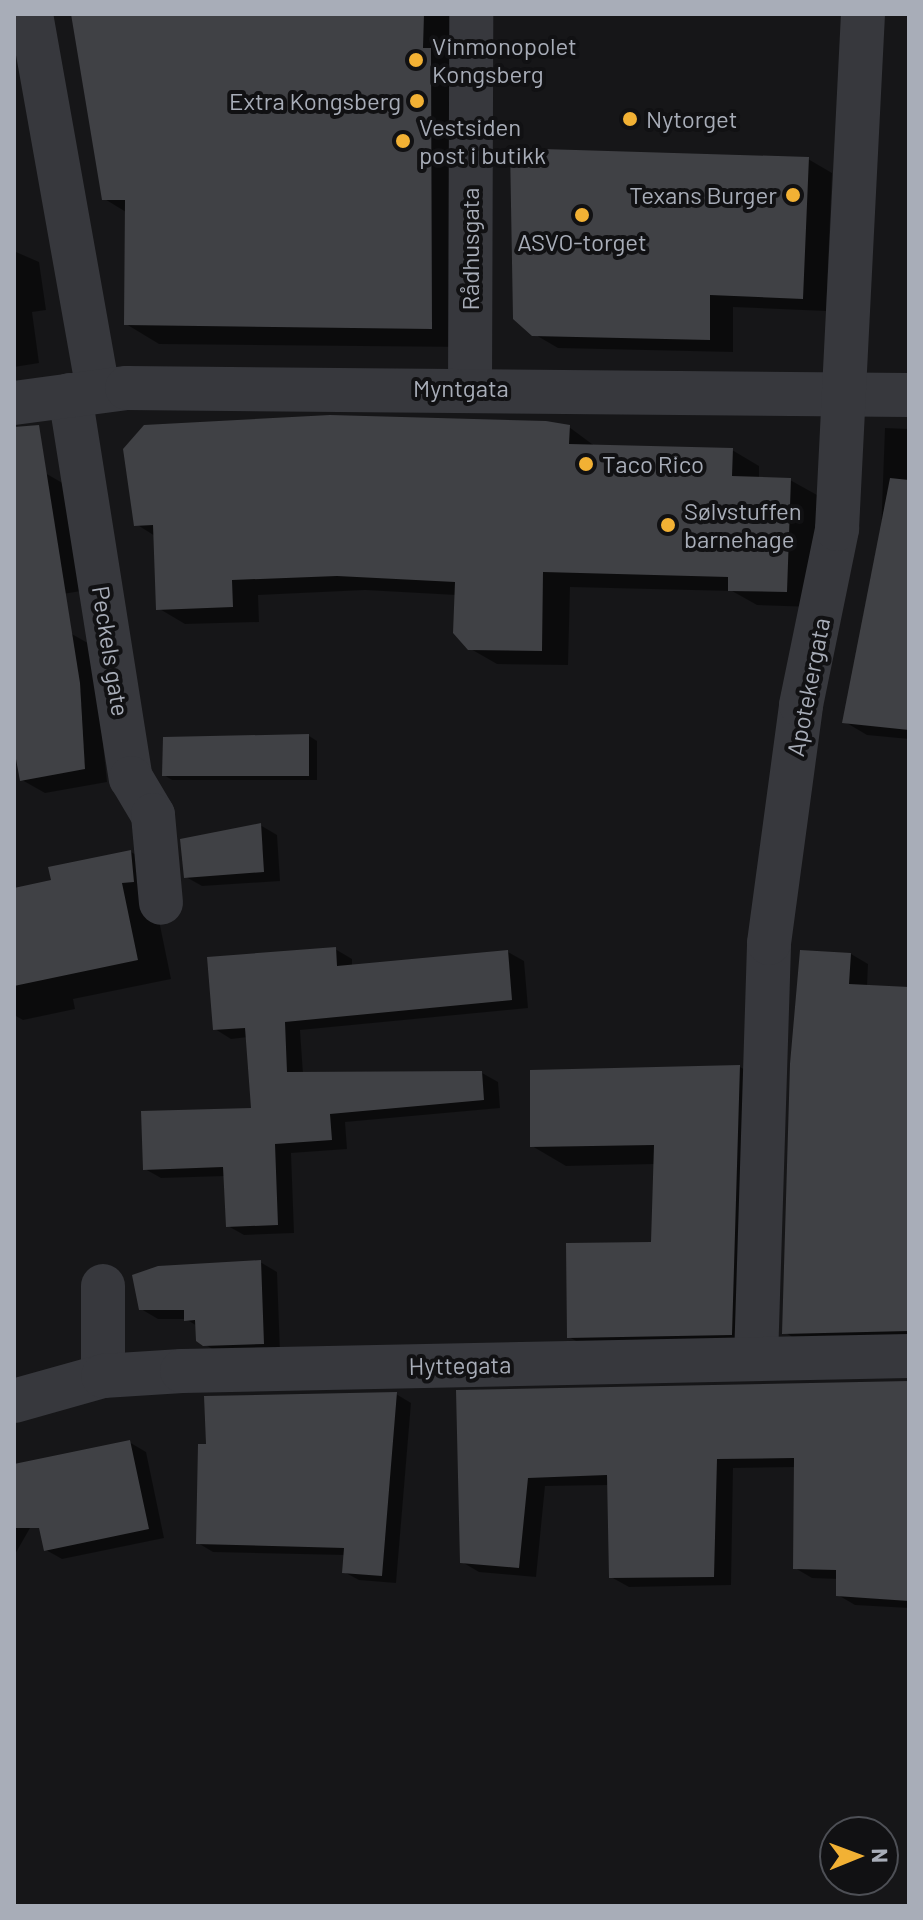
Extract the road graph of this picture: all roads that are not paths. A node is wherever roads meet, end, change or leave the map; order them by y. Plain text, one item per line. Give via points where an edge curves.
1 (31, 14) edge
2 (471, 14) edge
3 (863, 14) edge
4 (470, 389) junction
5 (84, 393) junction
6 (847, 394) junction
7 (909, 395) edge
8 (14, 403) edge
9 (161, 903) dead end
10 (103, 1286) dead end
11 (909, 1356) edge
12 (756, 1359) junction
13 (103, 1376) junction
14 (14, 1401) edge

1 - 5 street, Peckels gate
2 - 4 street, Rådhusgata
3 - 6 street, Apotekergata
4 - 5 street, Myntgata
4 - 6 street, Myntgata
5 - 8 street, Myntgata
5 - 9 street, Peckels gate via 131,778 153,815
6 - 7 street, Myntgata
6 - 12 street, Apotekergata via 837,529 801,705 769,943
10 - 13 street
11 - 12 street, Hyttegata
12 - 13 street, Hyttegata
13 - 14 street, Hyttegata

